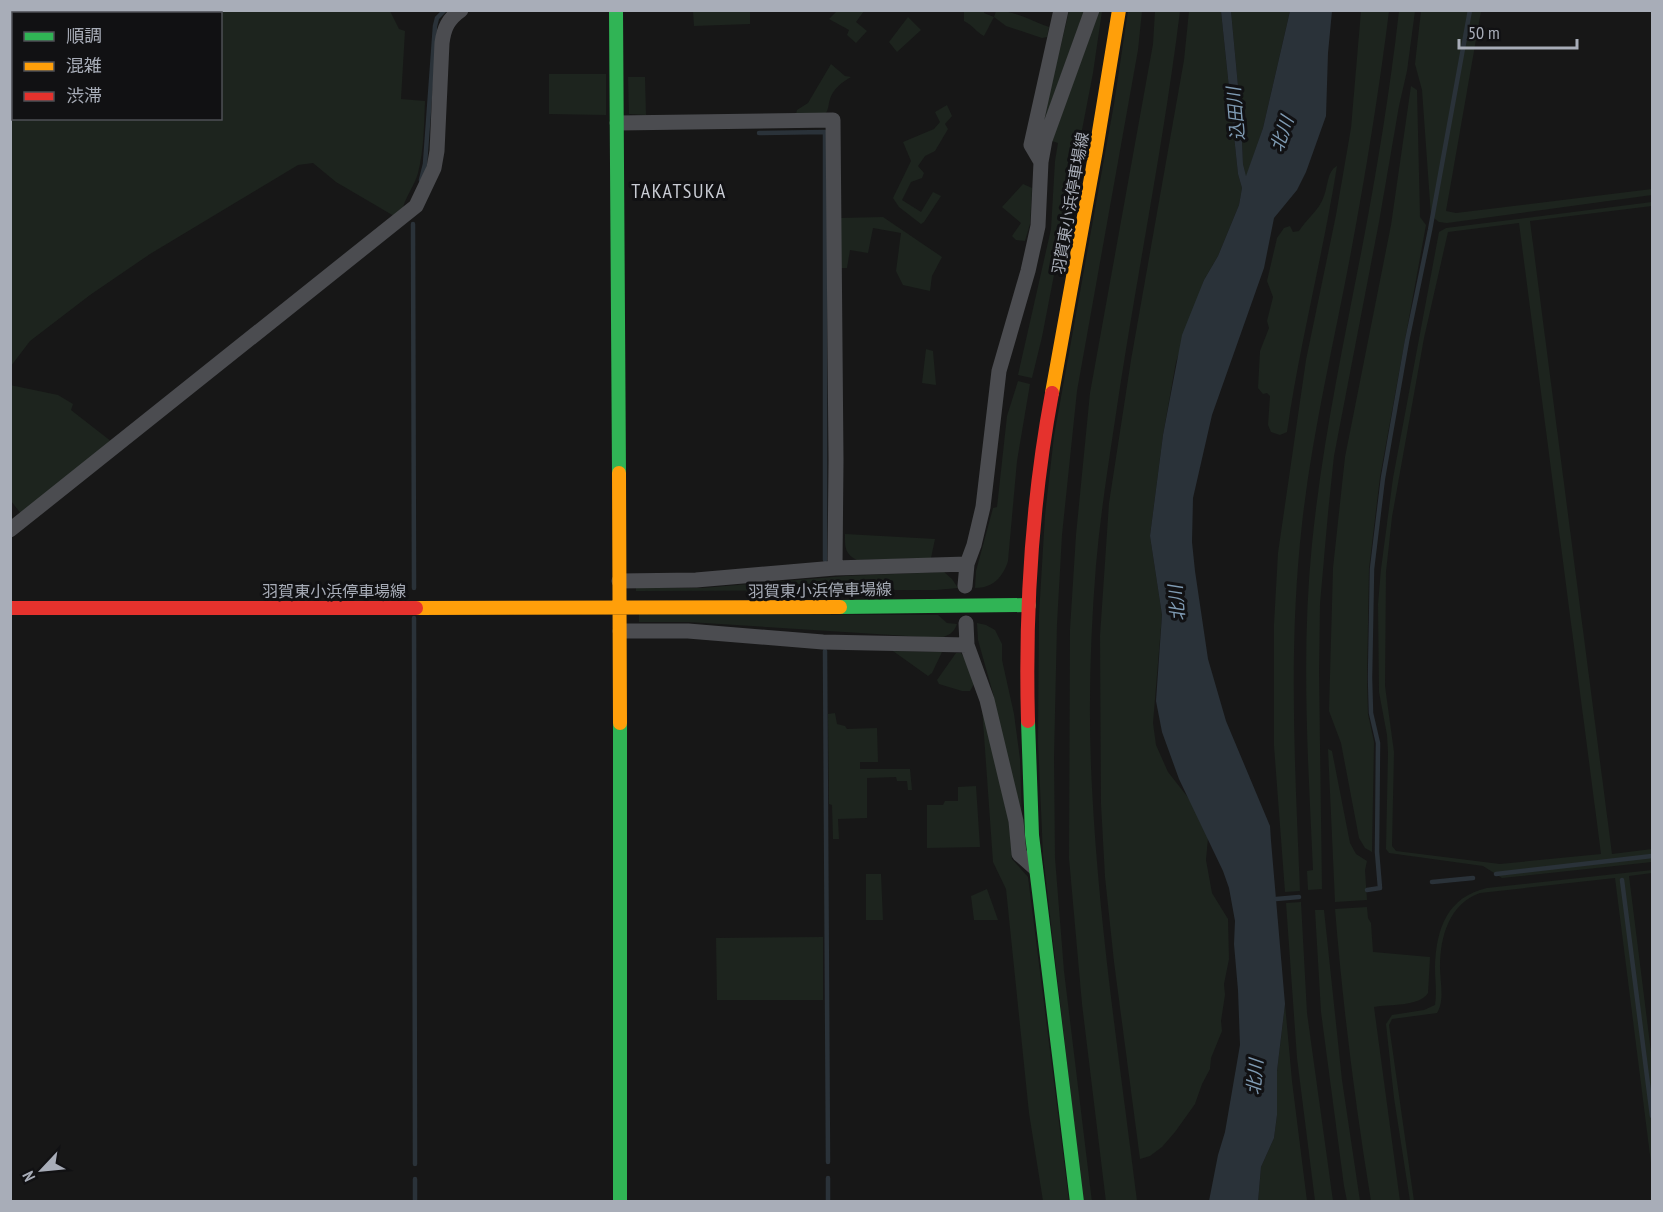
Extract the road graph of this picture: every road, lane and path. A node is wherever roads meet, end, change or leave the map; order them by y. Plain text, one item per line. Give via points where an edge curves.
1 (461, 10) edge
2 (616, 10) edge
3 (1061, 10) edge
4 (1092, 10) edge
5 (1119, 10) edge
6 (617, 123) junction
7 (1041, 162) junction
8 (10, 530) edge
9 (967, 564) junction
10 (835, 568) junction
11 (619, 581) junction
12 (965, 586) dead end
13 (1029, 604) junction
14 (620, 607) junction
15 (10, 608) edge
16 (966, 623) dead end
17 (620, 631) junction
18 (967, 645) junction
19 (1035, 868) junction
20 (620, 1202) edge
21 (1077, 1202) edge

1 - 8 street via 451,17 444,30 437,150 434,168 417,206
2 - 6 street
3 - 7 street via 1031,145
4 - 7 street via 1045,140
5 - 13 street, 羽賀東小浜停車場線 via 1048,408
6 - 10 street via 833,120
6 - 11 street
7 - 9 street via 1038,226 999,371 983,507
9 - 10 street
9 - 12 street
10 - 11 street via 696,580
11 - 14 street
13 - 14 street, 羽賀東小浜停車場線
13 - 19 street via 1027,683
14 - 15 street, 羽賀東小浜停車場線
14 - 17 street
16 - 18 street
17 - 18 street
17 - 20 street
18 - 19 street via 987,700 1016,821 1019,854
19 - 21 street

